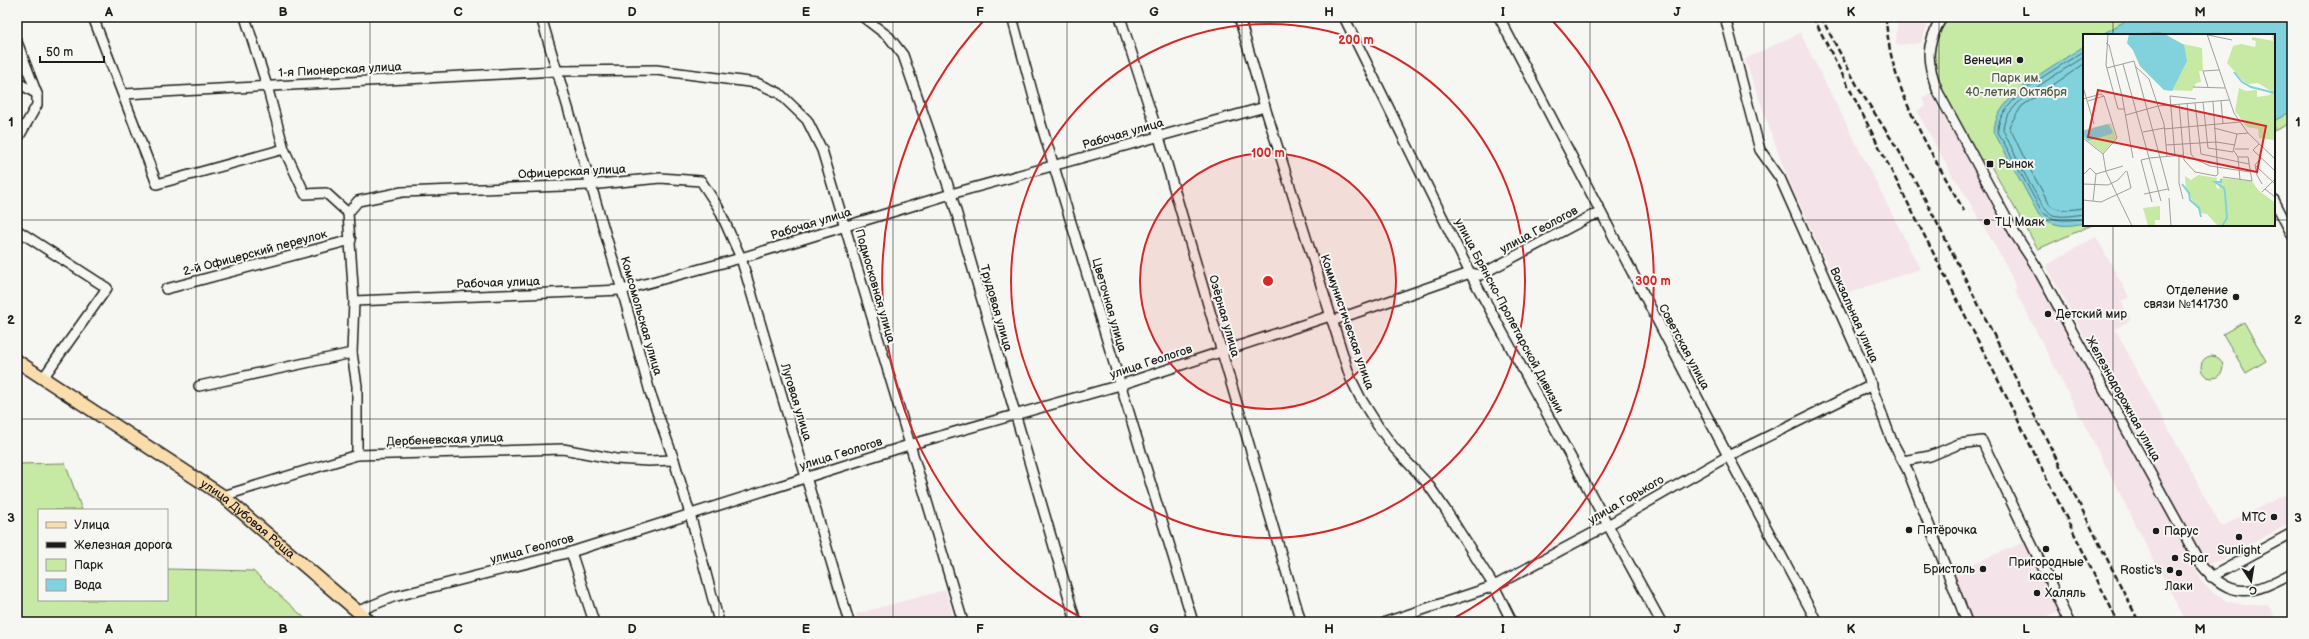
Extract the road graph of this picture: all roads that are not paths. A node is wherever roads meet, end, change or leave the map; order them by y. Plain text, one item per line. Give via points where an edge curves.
1 (93, 17) edge
2 (245, 17) edge
3 (541, 17) edge
4 (863, 17) edge
5 (1012, 17) edge
6 (1120, 17) edge
7 (1239, 17) edge
8 (1344, 17) edge
9 (1499, 17) edge
10 (1725, 17) edge
11 (1942, 17) edge
12 (17, 42) edge
13 (557, 71) junction
14 (17, 82) edge
15 (267, 86) junction
16 (37, 94) junction
17 (124, 94) junction
18 (1265, 107) junction
19 (1158, 137) junction
20 (17, 140) edge
21 (284, 149) junction
22 (1056, 166) junction
23 (590, 185) junction
24 (951, 194) junction
25 (2275, 202) edge
26 (348, 213) junction
27 (1601, 214) junction
28 (845, 227) junction
29 (17, 230) edge
30 (2292, 235) edge
31 (351, 240) junction
32 (741, 258) junction
33 (1470, 273) junction
34 (166, 289) dead end
35 (622, 290) junction
36 (354, 300) junction
37 (1331, 319) junction
38 (1222, 352) junction
39 (352, 353) junction
40 (17, 361) edge
41 (43, 378) junction
42 (1872, 385) junction
43 (199, 386) dead end
44 (1120, 386) junction
45 (1015, 416) junction
46 (909, 445) junction
47 (357, 455) junction
48 (1728, 456) junction
49 (674, 460) junction
50 (1903, 461) junction
51 (806, 477) junction
52 (223, 496) junction
53 (690, 514) junction
54 (1608, 525) junction
55 (2292, 534) edge
56 (571, 552) junction
57 (2292, 573) edge
58 (2212, 577) junction
59 (1494, 586) junction
60 (358, 611) junction
61 (370, 622) edge
62 (594, 622) edge
63 (719, 622) edge
64 (849, 622) edge
65 (963, 622) edge
66 (1076, 622) edge
67 (1193, 622) edge
68 (1302, 622) edge
69 (1386, 622) edge
70 (1512, 622) edge
71 (1661, 622) edge
72 (1817, 622) edge
73 (1967, 622) edge
74 (2069, 622) edge

1 - 17 street
2 - 15 street
3 - 13 street, Комсомольская улица
4 - 24 street, Трудовая улица via 889,37 903,55
5 - 22 street, Цветочная улица via 1041,124
6 - 19 street, Озёрная улица
7 - 18 street, Коммунистическая улица
8 - 33 street, улица Брянско-Пролетарской Дивизии
9 - 27 street, Советская улица
10 - 42 street, Вокзальная улица via 1760,150 1780,178
11 - 58 street, Железнодорожная улица via 1932,35 1928,52 1931,74 1942,102 2200,563
12 - 16 street
13 - 15 street, 1-я Пионерская улица
13 - 23 street, Комсомольская улица
13 - 28 street, Подмосковная улица via 656,70 757,83 779,93 807,120 822,150
14 - 16 street
15 - 17 street, 1-я Пионерская улица
15 - 21 street
16 - 20 street via 37,105
17 - 21 street via 157,184
18 - 19 street, Рабочая улица
18 - 37 street, Коммунистическая улица
19 - 22 street, Рабочая улица
19 - 38 street, Озёрная улица
21 - 26 street via 305,194 326,193
22 - 24 street, Рабочая улица
22 - 44 street, Цветочная улица
23 - 26 street, Офицерская улица via 402,192 358,201
23 - 32 street, Офицерская улица via 660,178 701,181 718,207
23 - 35 street, Комсомольская улица
24 - 28 street, Рабочая улица
24 - 45 street, Трудовая улица
25 - 30 street
26 - 31 street
27 - 33 street, улица Геологов via 1591,216 1480,275
27 - 48 street, Советская улица
28 - 32 street, Рабочая улица
28 - 46 street, Подмосковная улица
29 - 41 street via 107,288
31 - 34 street, 2-й Офицерский переулок
31 - 36 street
32 - 35 street, Рабочая улица
32 - 51 street, Луговая улица
33 - 37 street, улица Геологов
33 - 54 street, улица Брянско-Пролетарской Дивизии
35 - 36 street, Рабочая улица
35 - 49 street, Комсомольская улица via 650,392
36 - 39 street
37 - 38 street, улица Геологов
37 - 59 street, Коммунистическая улица via 1350,377 1361,399 1396,450 1427,483
38 - 44 street, улица Геологов
38 - 68 street, Озёрная улица
39 - 43 street
39 - 47 street via 357,386
40 - 41 main road, улица Дубовая Роща
41 - 52 main road, улица Дубовая Роща
42 - 48 street, улица Горького
42 - 50 street, Вокзальная улица via 1892,441
44 - 45 street, улица Геологов
44 - 67 street, Цветочная улица
45 - 46 street, улица Геологов
45 - 66 street, Трудовая улица
46 - 51 street, улица Геологов
46 - 65 street, Подмосковная улица
47 - 49 street, Дербеневская улица via 563,449 616,459
47 - 52 street, Дербеневская улица
48 - 54 street, улица Горького
48 - 72 street, Советская улица
49 - 53 street, Комсомольская улица
50 - 73 street, Вокзальная улица
50 - 74 street via 1930,456 1959,444 1982,441
51 - 53 street, улица Геологов
51 - 64 street, Луговая улица
52 - 60 main road, улица Дубовая Роща
53 - 56 street, улица Геологов
53 - 63 street, Комсомольская улица
54 - 59 street, улица Горького
54 - 71 street, улица Брянско-Пролетарской Дивизии
55 - 58 street
56 - 60 street, улица Геологов via 393,597
56 - 62 street
57 - 58 street, Железнодорожная улица via 2250,591 2230,588
59 - 69 street, улица Горького
59 - 70 street, Коммунистическая улица
60 - 61 main road, улица Дубовая Роща

